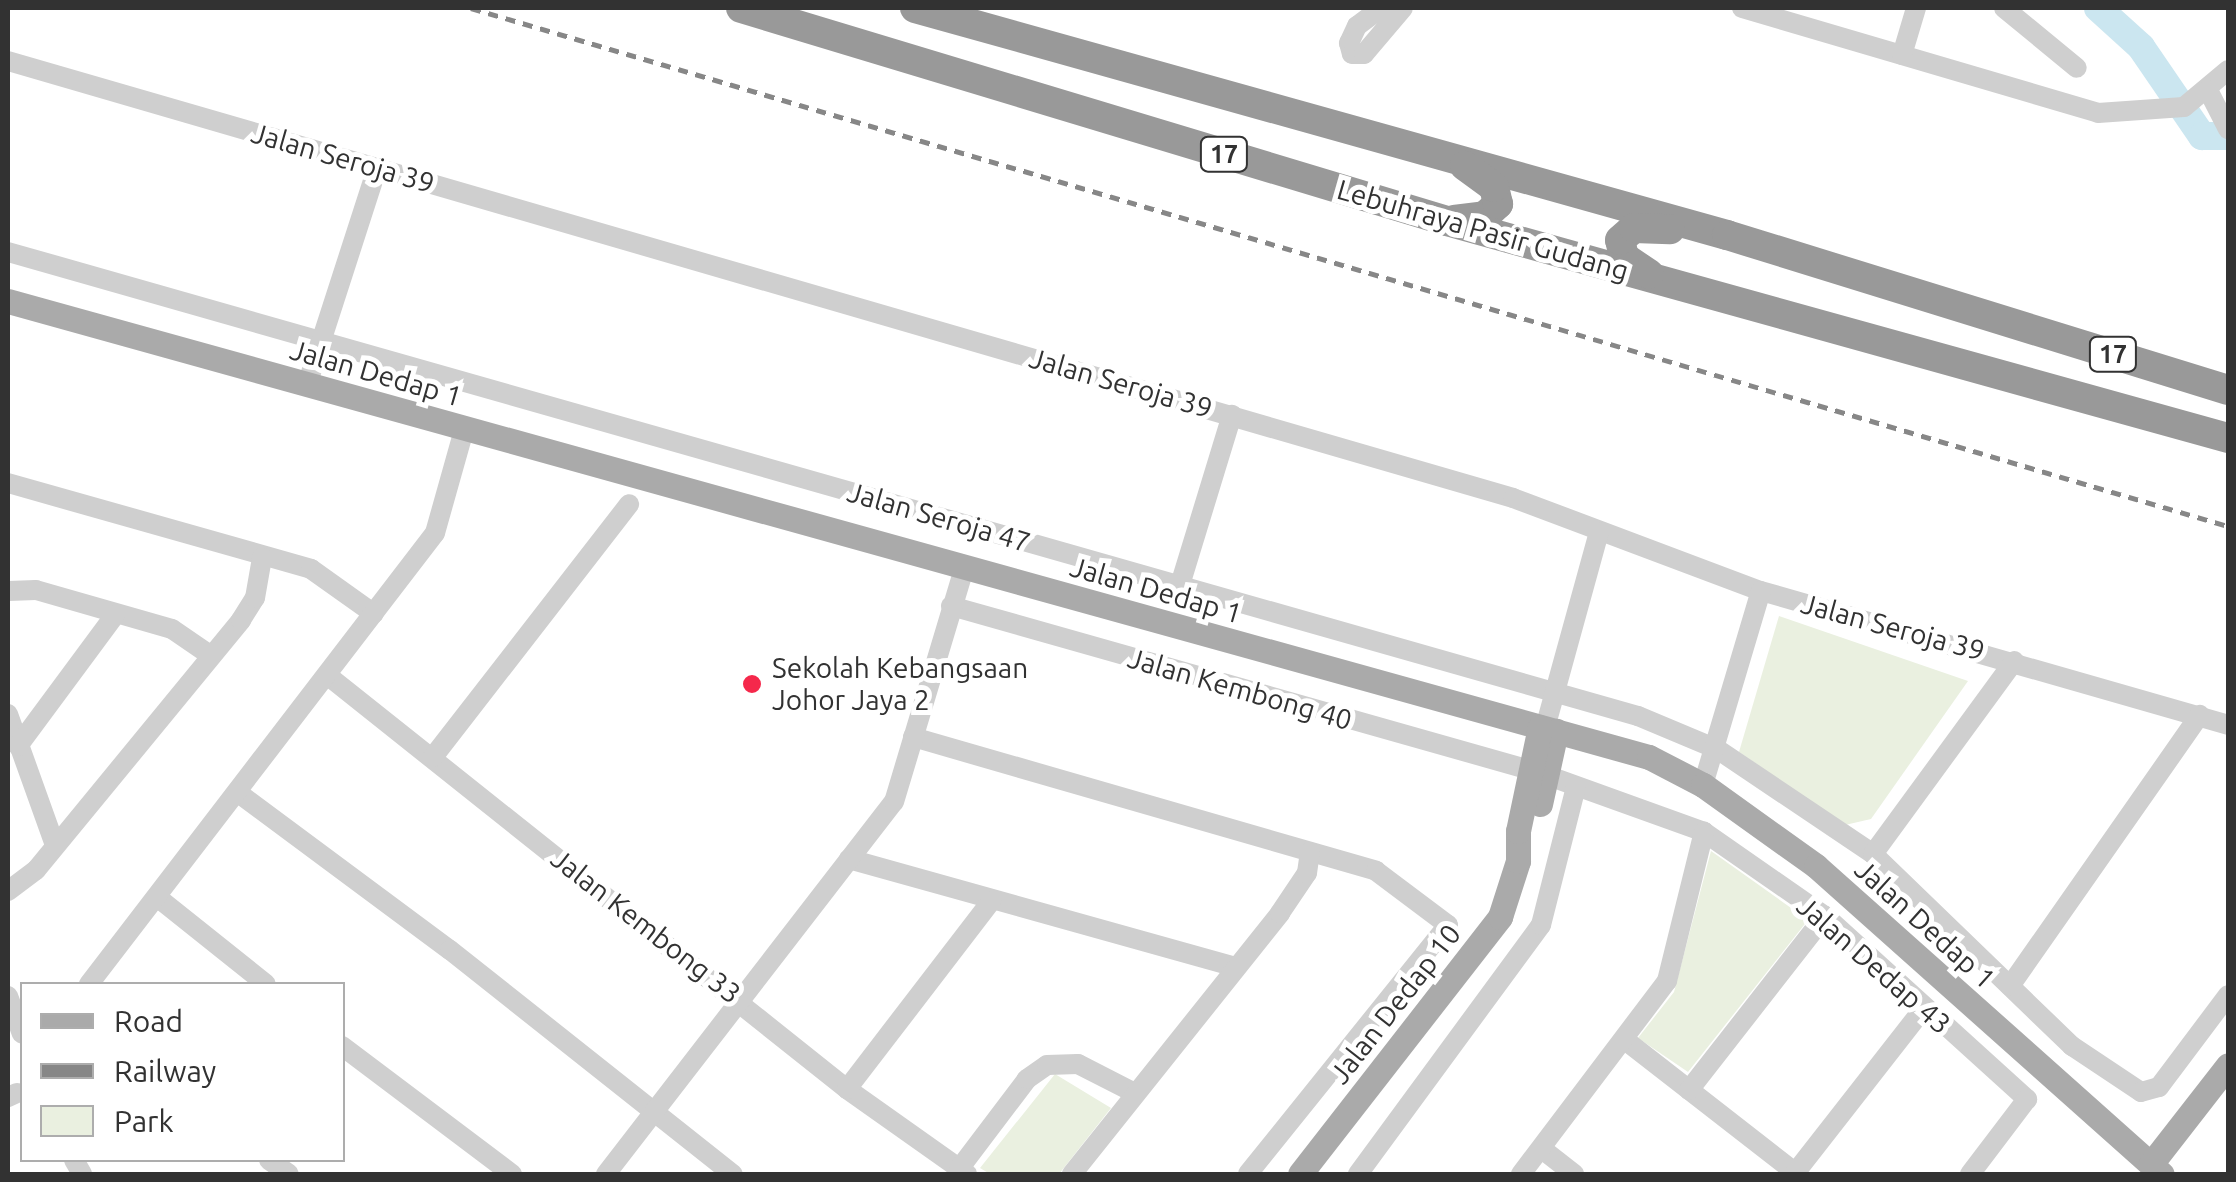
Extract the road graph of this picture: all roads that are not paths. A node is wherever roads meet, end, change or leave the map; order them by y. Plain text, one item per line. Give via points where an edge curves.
1 (741, 8) edge
2 (916, 8) edge
3 (1381, 8) edge
4 (1403, 8) edge
5 (1742, 8) edge
6 (1916, 8) edge
7 (2004, 8) edge
8 (1902, 55) junction
9 (8, 61) edge
10 (2078, 68) dead end
11 (2228, 70) edge
12 (2208, 90) junction
13 (2226, 124) edge
14 (1450, 156) junction
15 (377, 168) junction
16 (1447, 222) junction
17 (1728, 236) junction
18 (8, 252) edge
19 (1663, 282) junction
20 (8, 301) edge
21 (322, 342) junction
22 (308, 384) junction
23 (2228, 390) edge
24 (1232, 415) junction
25 (464, 430) junction
26 (2228, 438) edge
27 (8, 482) edge
28 (629, 504) dead end
29 (1599, 532) junction
30 (262, 558) junction
31 (964, 568) junction
32 (1180, 585) junction
33 (8, 591) edge
34 (1761, 591) junction
35 (951, 606) junction
36 (374, 614) junction
37 (115, 615) junction
38 (210, 655) junction
39 (2014, 661) junction
40 (327, 676) junction
41 (1556, 692) junction
42 (8, 714) edge
43 (2200, 716) junction
44 (2228, 725) edge
45 (1547, 729) junction
46 (914, 738) junction
47 (18, 746) junction
48 (1718, 749) junction
49 (433, 757) junction
50 (1538, 773) junction
51 (1703, 785) junction
52 (1576, 787) junction
53 (237, 792) junction
54 (1704, 832) junction
55 (55, 844) junction
56 (1310, 852) junction
57 (1873, 854) junction
58 (849, 860) junction
59 (8, 891) edge
60 (156, 896) junction
61 (991, 901) junction
62 (1825, 916) junction
63 (1235, 966) junction
64 (91, 982) edge
65 (264, 982) edge
66 (2010, 986) junction
67 (2228, 995) edge
68 (8, 996) edge
69 (740, 1000) junction
70 (1924, 1009) junction
71 (20, 1029) edge
72 (1626, 1040) junction
73 (345, 1048) edge
74 (2228, 1065) edge
75 (847, 1089) junction
76 (1690, 1090) junction
77 (1135, 1092) junction
78 (653, 1114) junction
79 (1542, 1149) junction
80 (2152, 1171) edge
81 (963, 1172) edge
82 (512, 1174) edge
83 (606, 1174) edge
84 (733, 1174) edge
85 (1072, 1174) edge
86 (1248, 1174) edge
87 (1300, 1174) edge
88 (1358, 1174) edge
89 (1521, 1174) edge
90 (1574, 1174) edge
91 (1796, 1174) edge
92 (1970, 1174) edge

1 - 16 highway, Lebuhraya Pasir Gudang / 17
2 - 14 highway, 17
3 - 4 street via 1357,26 1352,54 1364,54
5 - 8 street
6 - 8 street
7 - 10 street
8 - 12 street via 2098,113 2174,109
9 - 15 street, Jalan Seroja 39
11 - 12 street
12 - 13 street
14 - 16 highway via 1499,195 1484,216
14 - 17 highway, 17
15 - 21 street
15 - 24 street, Jalan Seroja 39
16 - 19 highway, Lebuhraya Pasir Gudang / 17
17 - 19 highway via 1647,226 1624,233 1624,257
17 - 23 highway, 17
18 - 21 street, Jalan Seroja 47
19 - 26 highway, Lebuhraya Pasir Gudang / 17
20 - 22 main road, Jalan Dedap 1
21 - 22 street
21 - 32 street, Jalan Seroja 47
22 - 25 main road, Jalan Dedap 1
24 - 29 street, Jalan Seroja 39 via 1513,498
24 - 32 street
25 - 31 main road, Jalan Dedap 1
25 - 36 street via 435,533
27 - 30 street
28 - 49 street
29 - 34 street, Jalan Seroja 39
29 - 41 street
30 - 36 street via 311,569
30 - 38 street via 255,598
31 - 35 street
31 - 45 main road, Jalan Dedap 1
32 - 41 street, Jalan Seroja 47
33 - 37 street via 36,590
34 - 39 street, Jalan Seroja 39
34 - 48 street
35 - 46 street
35 - 50 street, Jalan Kembong 40
36 - 40 street
37 - 38 street via 172,629
37 - 47 street
38 - 55 street
39 - 43 street, Jalan Seroja 39
39 - 57 street
40 - 49 street, Jalan Kembong 33
40 - 53 street
41 - 45 street
41 - 48 street, Jalan Seroja 47
42 - 47 street
43 - 44 street, Jalan Seroja 39
43 - 66 street
45 - 50 main road, Jalan Dedap 10
45 - 51 main road, Jalan Dedap 1 via 1648,757
46 - 56 street
46 - 58 street via 894,802
47 - 55 street
48 - 51 street
48 - 57 street, Jalan Seroja 47
49 - 69 street, Jalan Kembong 33
50 - 52 street, Jalan Dedap 43
50 - 87 main road, Jalan Dedap 10 via 1534,833 1500,918
51 - 80 main road, Jalan Dedap 1 via 1816,866
52 - 54 street, Jalan Dedap 43
52 - 88 street via 1542,926
53 - 60 street
53 - 78 street via 450,950
54 - 62 street, Jalan Dedap 43
54 - 72 street via 1668,981
55 - 59 street
56 - 63 street via 1307,873
56 - 86 street via 1376,871 1448,926
57 - 66 street, Jalan Seroja 47
58 - 61 street
58 - 69 street
60 - 64 street
60 - 65 street
61 - 63 street
61 - 75 street
62 - 70 street, Jalan Dedap 43
62 - 76 street
63 - 77 street
66 - 67 street, Jalan Seroja 47 via 2072,1046 2141,1092 2159,1087
68 - 71 street
69 - 75 street, Jalan Kembong 33
69 - 78 street
70 - 91 street
70 - 92 street, Jalan Dedap 43 via 2026,1099
72 - 76 street
72 - 79 street
73 - 82 street
74 - 80 main road
75 - 81 street, Jalan Kembong 33
76 - 91 street
77 - 81 street via 1078,1064 1047,1064 1028,1079
77 - 85 street
78 - 83 street
78 - 84 street
79 - 89 street
79 - 90 street

